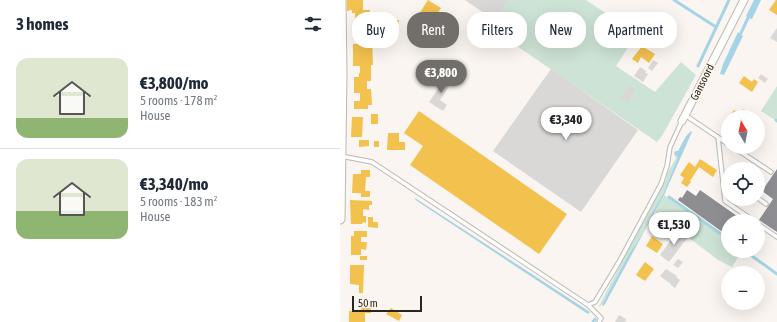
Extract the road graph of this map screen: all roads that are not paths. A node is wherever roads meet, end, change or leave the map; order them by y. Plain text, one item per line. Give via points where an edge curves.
1 (341, 0) edge
2 (744, 0) edge
3 (684, 118) junction
4 (718, 137) junction
5 (721, 139) edge
6 (743, 154) edge
7 (341, 156) junction
8 (721, 164) edge
9 (770, 172) dead end
10 (732, 206) edge
11 (744, 214) edge
12 (340, 219) edge
13 (765, 229) edge
14 (777, 237) edge
15 (588, 305) junction
16 (599, 322) edge

1 - 7 street
2 - 3 street, Gansoord
3 - 4 lane
3 - 15 lane via 670,147 661,184 595,302
4 - 5 lane
4 - 8 lane
6 - 9 lane
7 - 12 street
7 - 15 lane via 372,162
10 - 11 lane
13 - 14 lane
15 - 16 lane via 601,318

